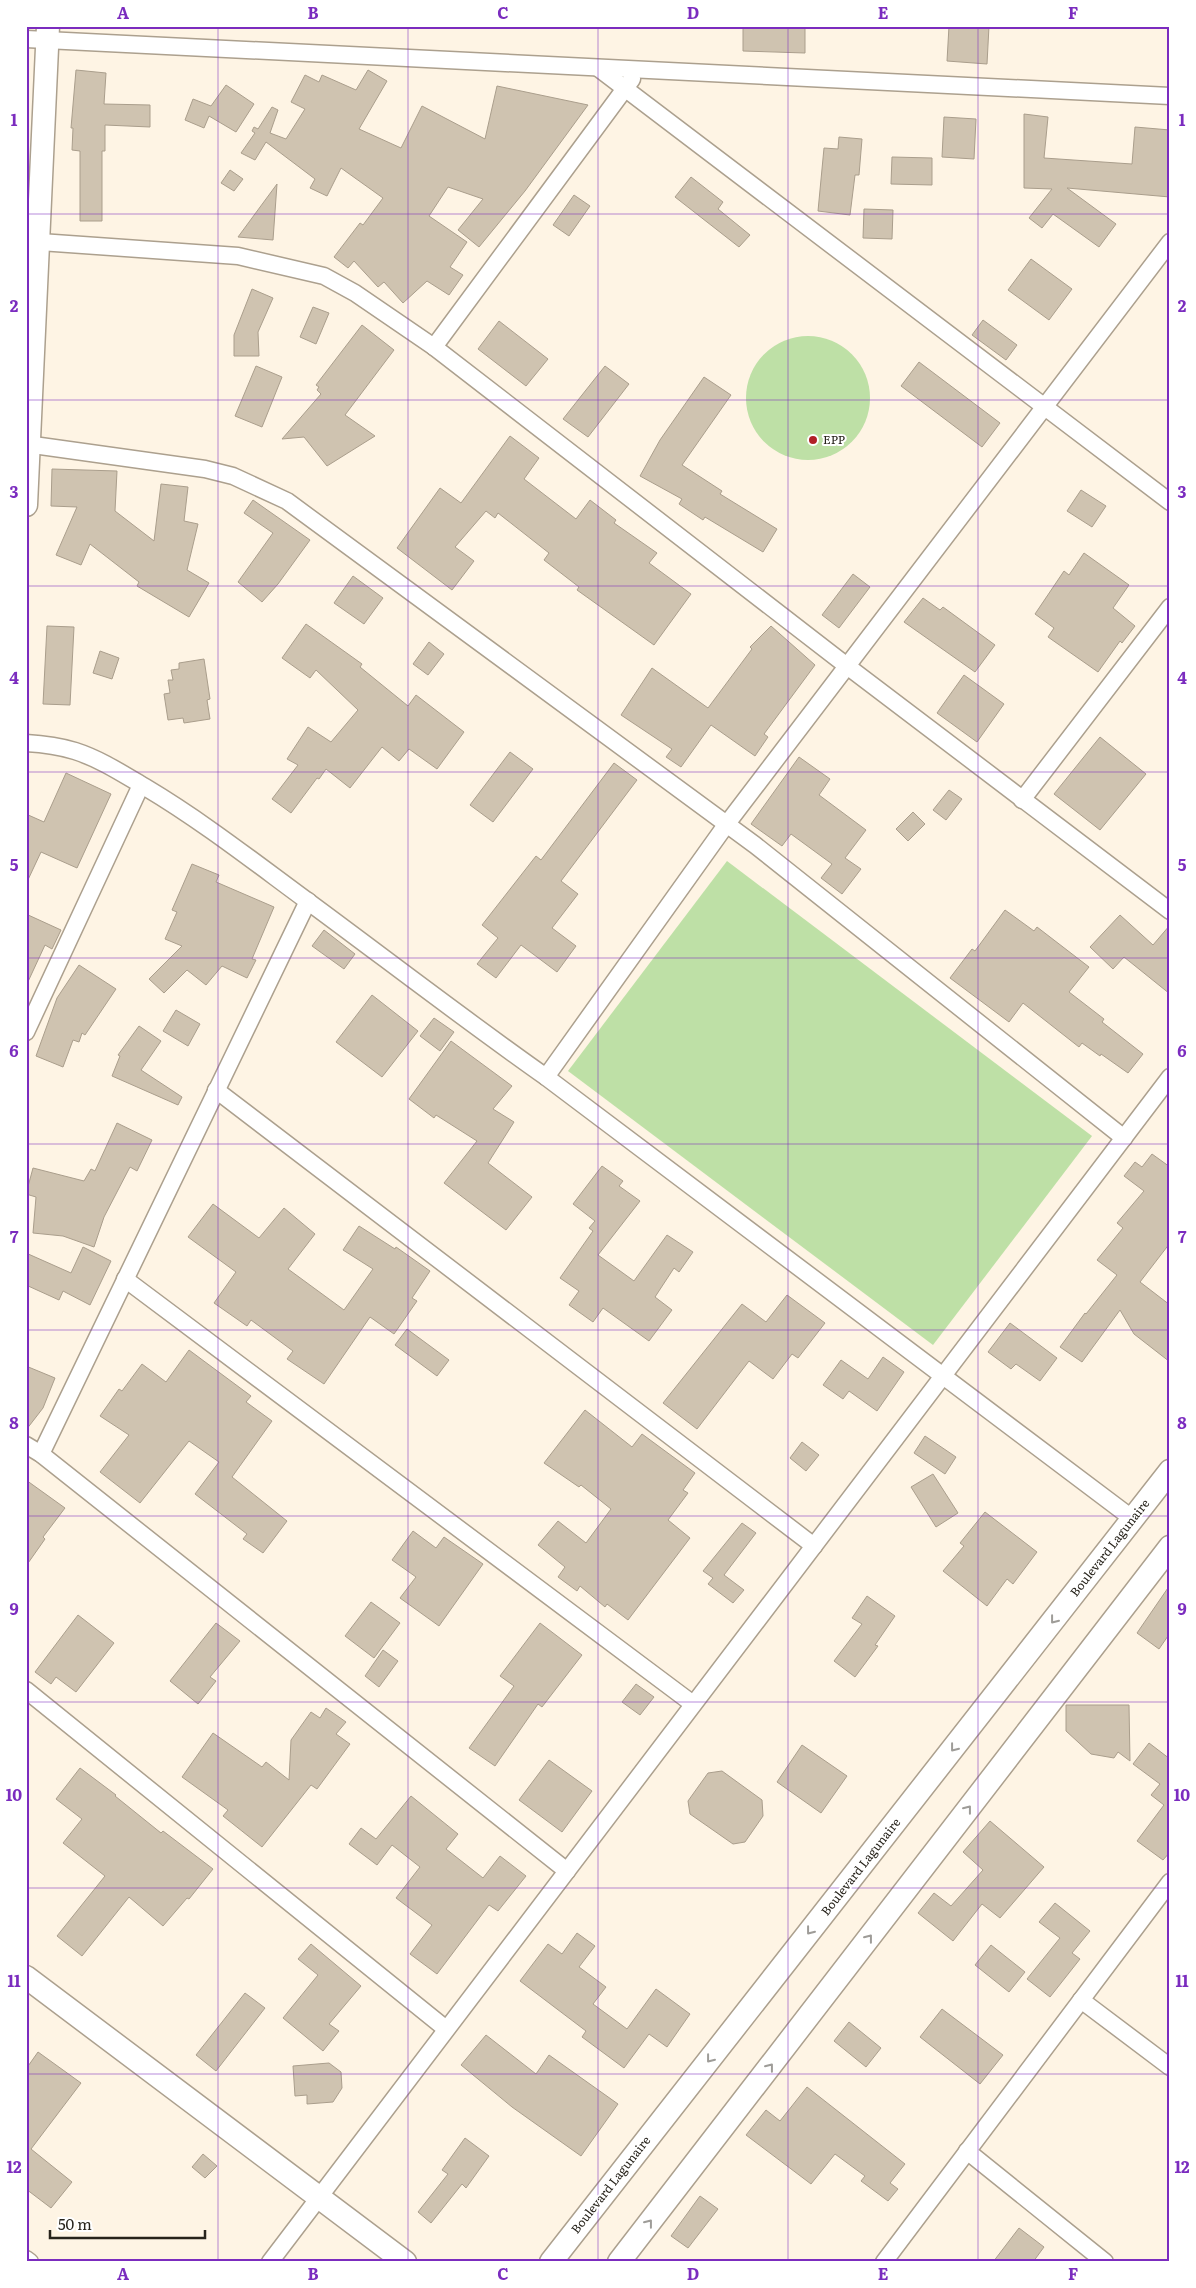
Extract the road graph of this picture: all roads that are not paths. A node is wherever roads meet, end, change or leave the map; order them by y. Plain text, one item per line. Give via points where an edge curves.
1 (41, 35) edge
2 (598, 68) junction
3 (639, 70) junction
4 (626, 89) junction
5 (1170, 96) edge
6 (32, 242) edge
7 (1170, 242) edge
8 (434, 347) junction
9 (1046, 407) junction
10 (28, 444) edge
11 (1170, 502) edge
12 (26, 505) edge
13 (1170, 607) edge
14 (847, 666) junction
15 (26, 743) edge
16 (141, 784) junction
17 (1022, 800) junction
18 (726, 824) junction
19 (308, 901) junction
20 (1170, 910) edge
21 (26, 1032) edge
22 (546, 1077) junction
23 (1170, 1077) edge
24 (216, 1090) junction
25 (1124, 1138) junction
26 (125, 1278) junction
27 (942, 1376) junction
28 (26, 1445) edge
29 (41, 1454) junction
30 (1170, 1471) edge
31 (1133, 1518) junction
32 (814, 1546) junction
33 (1170, 1547) edge
34 (26, 1690) edge
35 (693, 1704) junction
36 (567, 1871) junction
37 (1170, 1882) edge
38 (26, 1977) edge
39 (1081, 2000) junction
40 (446, 2029) junction
41 (1170, 2067) edge
42 (967, 2151) junction
43 (319, 2198) junction
44 (26, 2259) edge
45 (30, 2262) edge
46 (270, 2262) edge
47 (405, 2262) edge
48 (551, 2262) edge
49 (619, 2262) edge
50 (884, 2262) edge
51 (1105, 2262) edge

1 - 2 street
1 - 6 main road
2 - 3 street
2 - 4 street
3 - 4 street
3 - 5 street
4 - 8 street
4 - 9 street
6 - 8 street via 238,256 324,276
6 - 10 main road
7 - 9 street
8 - 14 street
9 - 11 street
9 - 14 street
10 - 12 main road
10 - 18 street via 205,469 233,476 287,500
13 - 17 street
14 - 17 street
14 - 18 street
15 - 16 street via 76,751
16 - 19 street via 221,836
16 - 21 street
17 - 20 street
18 - 22 street
18 - 25 street
19 - 22 street
19 - 24 street
22 - 27 street
23 - 25 street
24 - 26 street
24 - 32 street
25 - 27 street
26 - 29 street
26 - 35 street
27 - 31 street
27 - 32 street
28 - 29 street
29 - 36 street
30 - 31 main road, Boulevard Lagunaire
31 -> 48 main road, Boulevard Lagunaire
32 - 35 street
49 -> 33 main road
34 - 40 street
35 - 36 street
36 - 40 street
37 - 39 street
38 - 43 main road
39 - 41 street
39 - 42 street
40 - 43 street
42 - 50 street
42 - 51 street
43 - 46 street
43 - 47 main road
44 - 45 street

